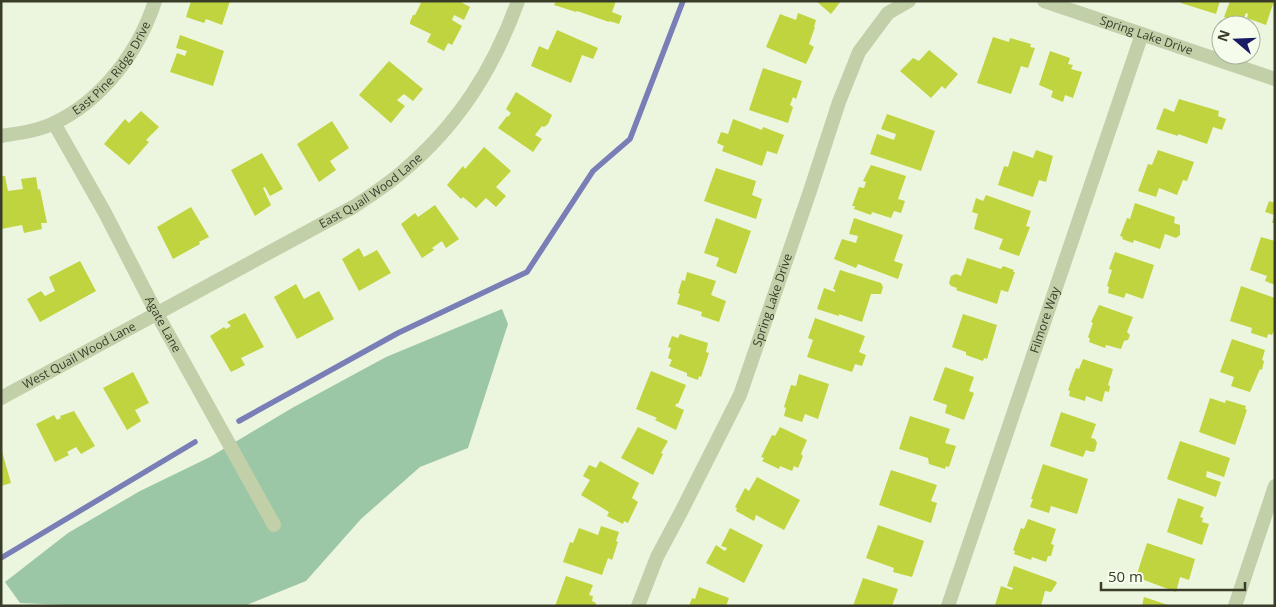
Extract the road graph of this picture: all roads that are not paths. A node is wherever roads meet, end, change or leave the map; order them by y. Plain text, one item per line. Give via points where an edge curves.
1 (156, 1) edge
2 (518, 1) edge
3 (909, 1) edge
4 (1044, 1) edge
5 (1142, 34) junction
6 (1275, 79) edge
7 (54, 123) junction
8 (1, 136) edge
9 (157, 314) junction
10 (1, 398) edge
11 (1275, 486) edge
12 (274, 525) dead end
13 (638, 606) edge
14 (948, 606) edge
15 (1234, 606) edge

1 - 7 street, East Pine Ridge Drive via 129,57 106,85
2 - 9 street, East Quail Wood Lane via 505,36 477,88 440,137 401,173 356,206
3 - 13 street, Spring Lake Drive via 888,13 859,52 838,102 740,394 657,557
4 - 5 street, Spring Lake Drive
5 - 6 street, Spring Lake Drive
5 - 14 street, Filmore Way
7 - 8 street, East Pine Ridge Drive
7 - 9 street, Agate Lane
9 - 10 street, West Quail Wood Lane
9 - 12 street, Agate Lane
11 - 15 street

